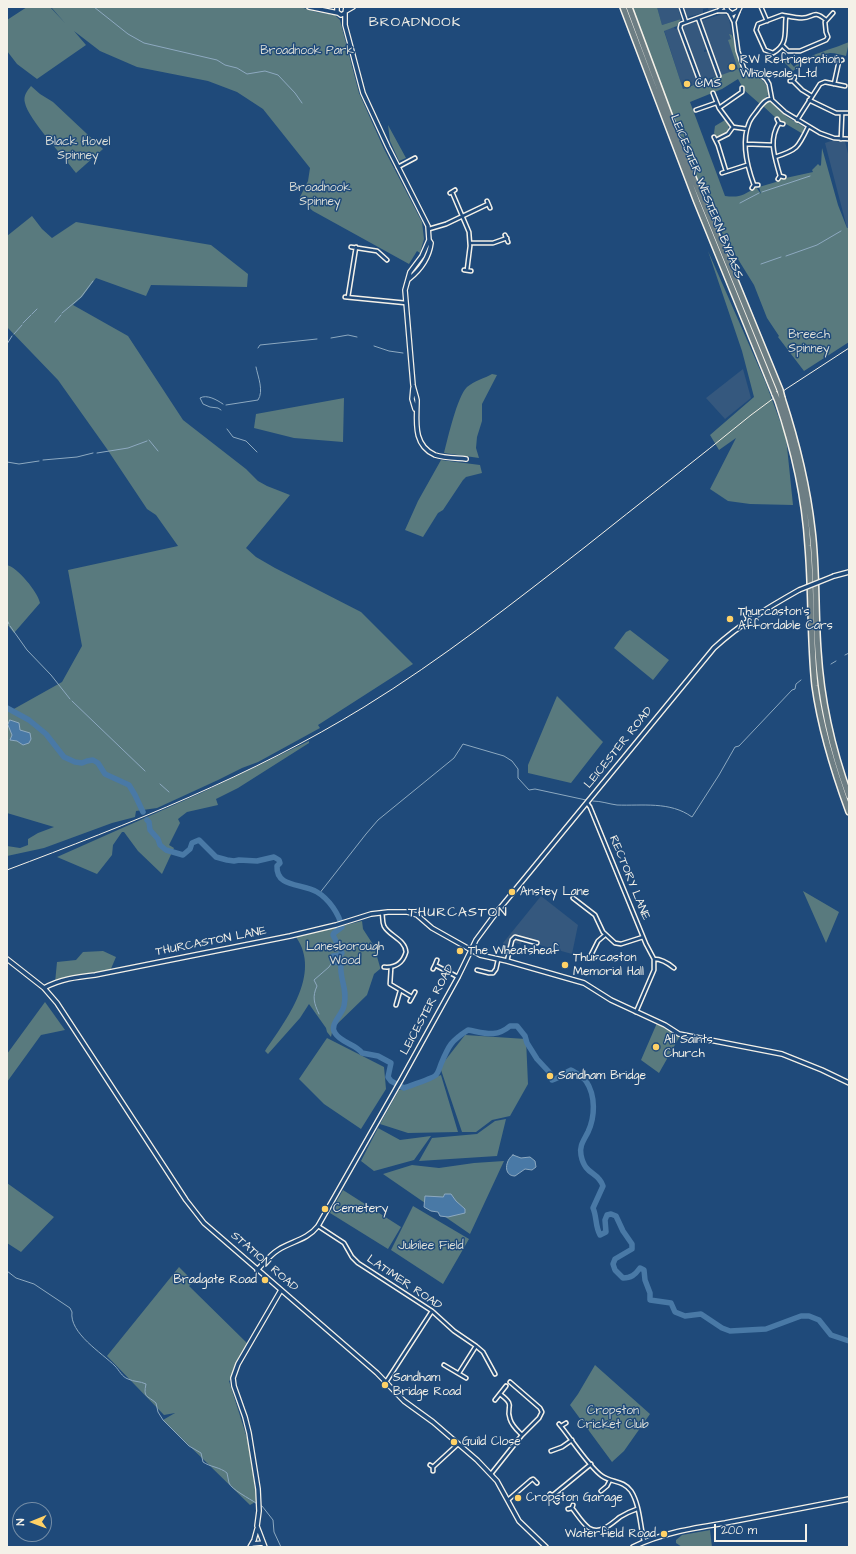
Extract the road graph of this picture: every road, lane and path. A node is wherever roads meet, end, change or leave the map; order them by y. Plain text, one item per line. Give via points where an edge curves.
1 (309, 7) edge
2 (336, 7) edge
3 (353, 7) edge
4 (623, 7) edge
5 (629, 7) edge
6 (681, 7) edge
7 (725, 7) edge
8 (762, 7) edge
9 (740, 8) edge
10 (325, 10) junction
11 (346, 10) edge
12 (717, 11) junction
13 (729, 12) junction
14 (338, 13) junction
15 (833, 13) dead end
16 (786, 16) junction
17 (698, 18) junction
18 (767, 20) junction
19 (826, 20) junction
20 (686, 22) junction
21 (734, 22) junction
22 (345, 25) junction
23 (782, 45) junction
24 (839, 60) dead end
25 (719, 76) dead end
26 (795, 77) dead end
27 (790, 81) dead end
28 (793, 81) junction
29 (700, 82) dead end
30 (834, 84) junction
31 (845, 86) dead end
32 (742, 88) dead end
33 (713, 93) dead end
34 (812, 96) junction
35 (772, 99) junction
36 (809, 100) junction
37 (716, 103) junction
38 (719, 108) junction
39 (695, 110) dead end
40 (849, 112) edge
41 (842, 114) junction
42 (777, 119) dead end
43 (797, 120) junction
44 (778, 123) junction
45 (783, 124) dead end
46 (734, 127) junction
47 (808, 127) junction
48 (747, 129) junction
49 (841, 139) junction
50 (849, 139) edge
51 (746, 144) junction
52 (772, 145) junction
53 (775, 157) junction
54 (415, 158) dead end
55 (747, 165) junction
56 (398, 166) junction
57 (726, 171) junction
58 (722, 173) dead end
59 (780, 176) junction
60 (784, 177) dead end
61 (778, 179) dead end
62 (754, 185) junction
63 (758, 185) dead end
64 (752, 188) dead end
65 (452, 192) dead end
66 (488, 204) dead end
67 (463, 217) junction
68 (429, 229) junction
69 (505, 234) dead end
70 (507, 238) junction
71 (508, 242) dead end
72 (470, 243) junction
73 (351, 247) dead end
74 (356, 247) junction
75 (387, 259) dead end
76 (471, 270) dead end
77 (406, 303) junction
78 (777, 392) junction
79 (780, 399) junction
80 (466, 459) dead end
81 (849, 572) edge
82 (744, 611) dead end
83 (751, 619) junction
84 (849, 796) edge
85 (587, 803) junction
86 (849, 812) edge
87 (573, 897) dead end
88 (382, 913) junction
89 (605, 935) junction
90 (643, 937) junction
91 (537, 943) dead end
92 (471, 949) junction
93 (591, 955) junction
94 (595, 957) dead end
95 (7, 959) edge
96 (589, 959) dead end
97 (654, 959) junction
98 (437, 960) dead end
99 (498, 960) junction
100 (507, 961) junction
101 (435, 965) junction
102 (384, 967) dead end
103 (391, 968) junction
104 (674, 968) dead end
105 (433, 970) dead end
106 (477, 970) dead end
107 (458, 977) junction
108 (44, 988) junction
109 (400, 991) junction
110 (415, 992) dead end
111 (412, 997) junction
112 (410, 1001) dead end
113 (396, 1005) dead end
114 (636, 1012) junction
115 (849, 1083) edge
116 (318, 1226) junction
117 (257, 1270) junction
118 (281, 1290) junction
119 (432, 1311) junction
120 (476, 1346) junction
121 (444, 1365) dead end
122 (458, 1373) junction
123 (495, 1374) dead end
124 (466, 1378) dead end
125 (386, 1382) junction
126 (510, 1382) dead end
127 (506, 1386) dead end
128 (500, 1394) junction
129 (494, 1400) dead end
130 (566, 1423) dead end
131 (522, 1435) junction
132 (572, 1440) junction
133 (459, 1443) junction
134 (551, 1451) dead end
135 (591, 1464) junction
136 (430, 1465) dead end
137 (433, 1467) junction
138 (433, 1471) dead end
139 (491, 1474) junction
140 (610, 1480) junction
141 (537, 1483) dead end
142 (601, 1491) dead end
143 (508, 1500) junction
144 (849, 1500) edge
145 (557, 1502) dead end
146 (571, 1507) dead end
147 (637, 1509) junction
148 (257, 1526) junction
149 (644, 1541) junction
150 (264, 1545) edge
151 (251, 1546) edge
152 (546, 1547) edge
153 (633, 1547) edge

1 - 10 street
2 - 10 street
2 - 14 street
3 - 11 street
4 - 78 highway, LEICESTER WESTERN BYPASS via 697,202
5 - 78 highway, LEICESTER WESTERN BYPASS
6 - 20 street
7 - 12 street
7 - 13 street
8 - 18 street
9 - 13 street via 734,13
9 - 21 street
10 - 14 street
11 - 14 street via 343,14
11 - 22 street
12 - 13 street
12 - 17 street
13 - 21 street
14 - 22 street
15 - 19 street
16 - 18 street
16 - 19 street via 803,18 817,15
16 - 23 street via 785,38
17 - 20 street
17 - 25 street
18 - 23 street via 758,24 756,28 763,49 773,53
19 - 23 street via 826,40 797,52 788,51
20 - 29 street via 681,24 680,28
21 - 35 street via 744,69 758,73 766,79
22 - 56 street via 362,90
24 - 30 street
26 - 28 street
27 - 28 street
28 - 34 street
30 - 31 street
30 - 34 street via 820,84
32 - 38 street via 742,92
33 - 37 street
34 - 36 street
35 - 43 street
35 - 48 street via 762,104
36 - 41 street via 832,112
36 - 43 street
37 - 38 street
37 - 39 street
38 - 46 street
40 - 41 street
41 - 49 street
42 - 44 street
43 - 47 street
44 - 45 street
44 - 52 street
46 - 48 street
46 - 57 street via 728,134 715,139
47 - 49 street via 828,137
47 - 53 street via 797,148
48 - 51 street
49 - 50 street
51 - 52 street
51 - 55 street
52 - 53 street
53 - 59 street
54 - 56 street
55 - 57 street
55 - 62 street
56 - 68 street
57 - 58 street
59 - 60 street
59 - 61 street
62 - 63 street
62 - 64 street
65 - 67 street
66 - 67 street
67 - 68 street
67 - 72 street
68 - 77 street via 431,243 428,256 408,278 405,287
69 - 70 street
70 - 71 street
70 - 72 street via 493,243
72 - 76 street via 466,270
73 - 74 street
74 - 75 street via 377,251
74 - 77 street via 346,297
77 - 80 street via 418,438 425,449 437,455
78 - 79 highway, bridge
79 - 84 highway via 800,460 811,517 823,697 832,740
79 - 86 highway via 802,493 806,522 813,660 818,703 834,771
81 - 83 street, LEICESTER ROAD, bridge via 799,590
82 - 83 street
83 - 85 street, LEICESTER ROAD via 714,648
85 - 90 street, RECTORY LANE
85 - 92 street, LEICESTER ROAD via 496,913
87 - 89 street via 596,915
88 - 92 street, THURCASTON LANE via 400,912 416,915 438,932
88 - 103 street via 386,928 406,948 403,960
88 - 108 street, THURCASTON LANE via 279,938 74,977
89 - 90 street via 619,944
89 - 93 street via 598,941
90 - 97 street, RECTORY LANE
91 - 100 street via 515,937
92 - 99 street via 480,955
92 - 107 street, LEICESTER ROAD
93 - 94 street
93 - 96 street
95 - 108 street, STATION ROAD
97 - 104 street
97 - 114 street via 654,970
98 - 101 street
99 - 100 street
99 - 106 street via 493,972
100 - 114 street via 584,983
101 - 105 street
101 - 107 street
102 - 103 street
103 - 109 street via 390,984
107 - 116 street, LEICESTER ROAD
108 - 117 street, STATION ROAD via 57,1003 193,1210
109 - 111 street
109 - 113 street
110 - 111 street
111 - 112 street
114 - 115 street via 679,1034 782,1054
116 - 117 street, LEICESTER ROAD via 303,1240 273,1253
116 - 119 street, LATIMER ROAD via 344,1243 358,1263
117 - 118 street, STATION ROAD
118 - 125 street, STATION ROAD
118 - 148 street via 238,1364 233,1378 249,1433 257,1475
119 - 120 street, LATIMER ROAD via 454,1332
119 - 125 street
120 - 122 street
120 - 123 street, LATIMER ROAD via 483,1352
121 - 122 street
122 - 124 street
125 - 133 street, STATION ROAD via 404,1401
126 - 131 street via 542,1410 539,1418
127 - 128 street
128 - 129 street
128 - 131 street via 509,1402 509,1418
130 - 132 street via 560,1425
131 - 139 street
132 - 134 street
132 - 135 street
133 - 137 street
133 - 139 street, STATION ROAD
135 - 140 street
135 - 145 street via 551,1495
136 - 137 street
137 - 138 street
139 - 143 street, STATION ROAD
140 - 142 street
140 - 147 street via 627,1486
141 - 143 street via 531,1480
143 - 152 street, STATION ROAD via 519,1520
144 - 149 street
146 - 147 street via 586,1525 597,1530
147 - 149 street
148 - 150 street
148 - 151 street
149 - 153 street
150 - 151 street

